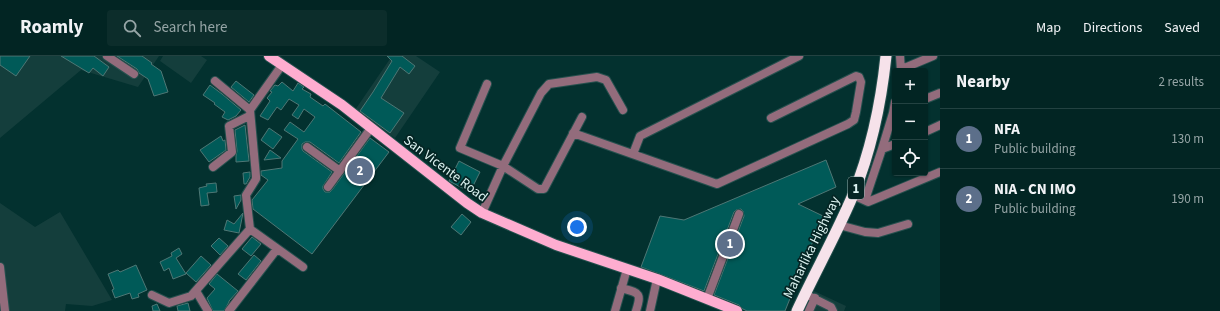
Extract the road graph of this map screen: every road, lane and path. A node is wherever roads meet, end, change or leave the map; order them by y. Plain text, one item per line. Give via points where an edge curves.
1 (107, 56) edge
2 (269, 56) edge
3 (799, 56) edge
4 (886, 56) edge
5 (900, 56) edge
6 (933, 56) edge
7 (282, 65) junction
8 (901, 68) edge
9 (906, 68) edge
10 (134, 74) dead end
11 (215, 81) dead end
12 (487, 84) dead end
13 (940, 93) edge
14 (928, 98) edge
15 (623, 110) dead end
16 (250, 113) junction
17 (582, 117) dead end
18 (771, 118) dead end
19 (892, 118) edge
20 (940, 125) edge
21 (371, 128) junction
22 (928, 131) edge
23 (573, 133) junction
24 (892, 145) edge
25 (307, 147) dead end
26 (882, 149) junction
27 (633, 154) junction
28 (503, 166) junction
29 (213, 167) dead end
30 (340, 171) junction
31 (940, 172) edge
32 (328, 187) dead end
33 (853, 195) junction
34 (864, 200) junction
35 (482, 213) junction
36 (739, 214) dead end
37 (908, 224) dead end
38 (838, 225) junction
39 (250, 229) junction
40 (277, 249) junction
41 (303, 267) dead end
42 (0, 268) edge
43 (626, 269) junction
44 (658, 280) junction
45 (1, 287) edge
46 (621, 288) junction
47 (196, 291) junction
48 (152, 295) dead end
49 (810, 296) junction
50 (707, 299) junction
51 (3, 310) edge
52 (208, 311) edge
53 (229, 311) edge
54 (615, 311) edge
55 (636, 311) edge
56 (650, 311) edge
57 (737, 311) edge
58 (797, 311) edge
59 (809, 311) edge
60 (833, 311) edge

1 - 10 street
2 - 7 main road, San Vicente Road
3 - 27 street via 640,136
4 - 33 highway, Maharlika Highway / 1 via 875,124
5 - 8 street
6 - 9 street
7 - 16 street
7 - 21 main road, San Vicente Road
11 - 16 street
12 - 28 street via 460,148
13 - 14 street
15 - 28 street via 606,80 597,77 549,84 541,93
16 - 29 street via 229,126 232,152
16 - 39 street via 256,179 246,195
17 - 23 street
18 - 27 street via 856,76 859,77 861,82 854,120 717,184
19 - 26 street
20 - 22 street
21 - 30 street
21 - 35 main road, San Vicente Road
23 - 27 street
23 - 28 street via 544,189 538,189
24 - 26 street
25 - 30 street
26 - 34 street
28 - 35 street
30 - 32 street
31 - 34 street via 868,202
33 - 34 street
33 - 38 highway, Maharlika Highway / 1
35 - 43 main road, San Vicente Road via 556,245
36 - 50 street
37 - 38 street via 878,233
38 - 49 highway, Maharlika Highway / 1
39 - 40 street
39 - 47 street
40 - 41 street
40 - 53 street
42 - 45 street
43 - 44 main road, San Vicente Road
43 - 46 street
44 - 50 main road, San Vicente Road
44 - 56 street
45 - 51 street
46 - 54 street
46 - 55 street via 638,294 640,299
47 - 48 street via 191,296 169,303
47 - 52 street
49 - 58 highway, Maharlika Highway / 1
49 - 59 street
49 - 60 street via 831,307
50 - 57 main road, San Vicente Road

